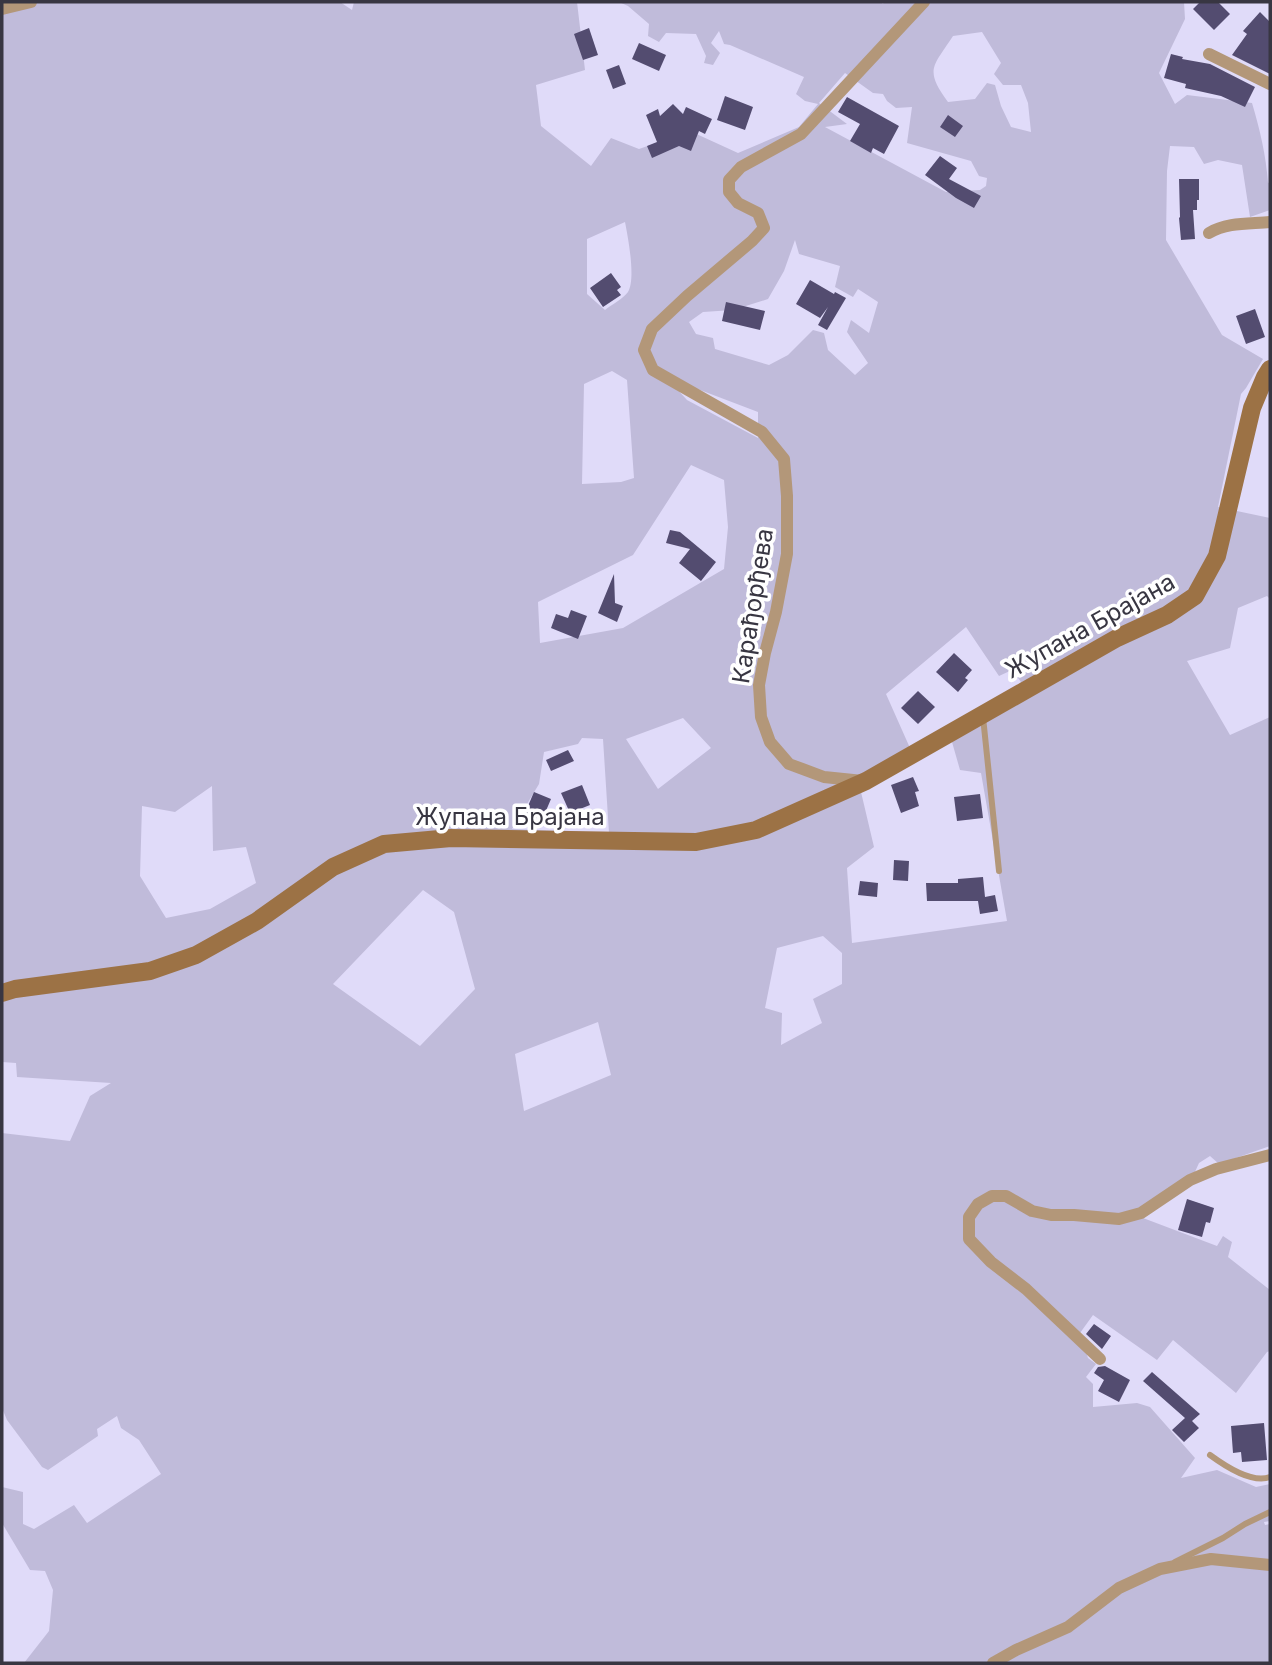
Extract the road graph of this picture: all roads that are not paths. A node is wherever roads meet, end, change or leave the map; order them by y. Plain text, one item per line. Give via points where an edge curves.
1 (31, 2) edge
2 (924, 2) edge
3 (2, 9) edge
4 (1209, 54) dead end
5 (1270, 84) edge
6 (1270, 222) edge
7 (1209, 233) dead end
8 (1270, 369) edge
9 (982, 715) junction
10 (866, 781) junction
11 (999, 871) dead end
12 (2, 993) edge
13 (1270, 1155) edge
14 (1100, 1359) dead end
15 (1210, 1455) dead end
16 (1270, 1477) edge
17 (1270, 1512) edge
18 (1270, 1565) edge
19 (1160, 1569) junction
20 (993, 1663) edge

1 - 3 street
2 - 10 street, Карађорђева via 801,134 741,167 729,180 729,192 738,203 758,213 764,228 652,329 644,350 653,370 761,432 784,459 786,554 759,684 761,717 770,742 789,764 824,777
4 - 5 street
6 - 7 street via 1217,228
8 - 9 street, Жупана Брајана via 1252,408 1217,556 1195,596
9 - 10 street, Жупана Брајана
9 - 11 lane
10 - 12 street, Жупана Брајана via 756,830 696,842 451,838 384,844 333,867 257,921 196,955 150,971
13 - 14 street via 1208,1172 1141,1213 1119,1219 1051,1215 1032,1211 1006,1196 978,1203 969,1217 970,1239
15 - 16 lane via 1245,1475 1263,1480
17 - 19 lane
18 - 19 street via 1212,1559
19 - 20 street via 1119,1588 1068,1628

